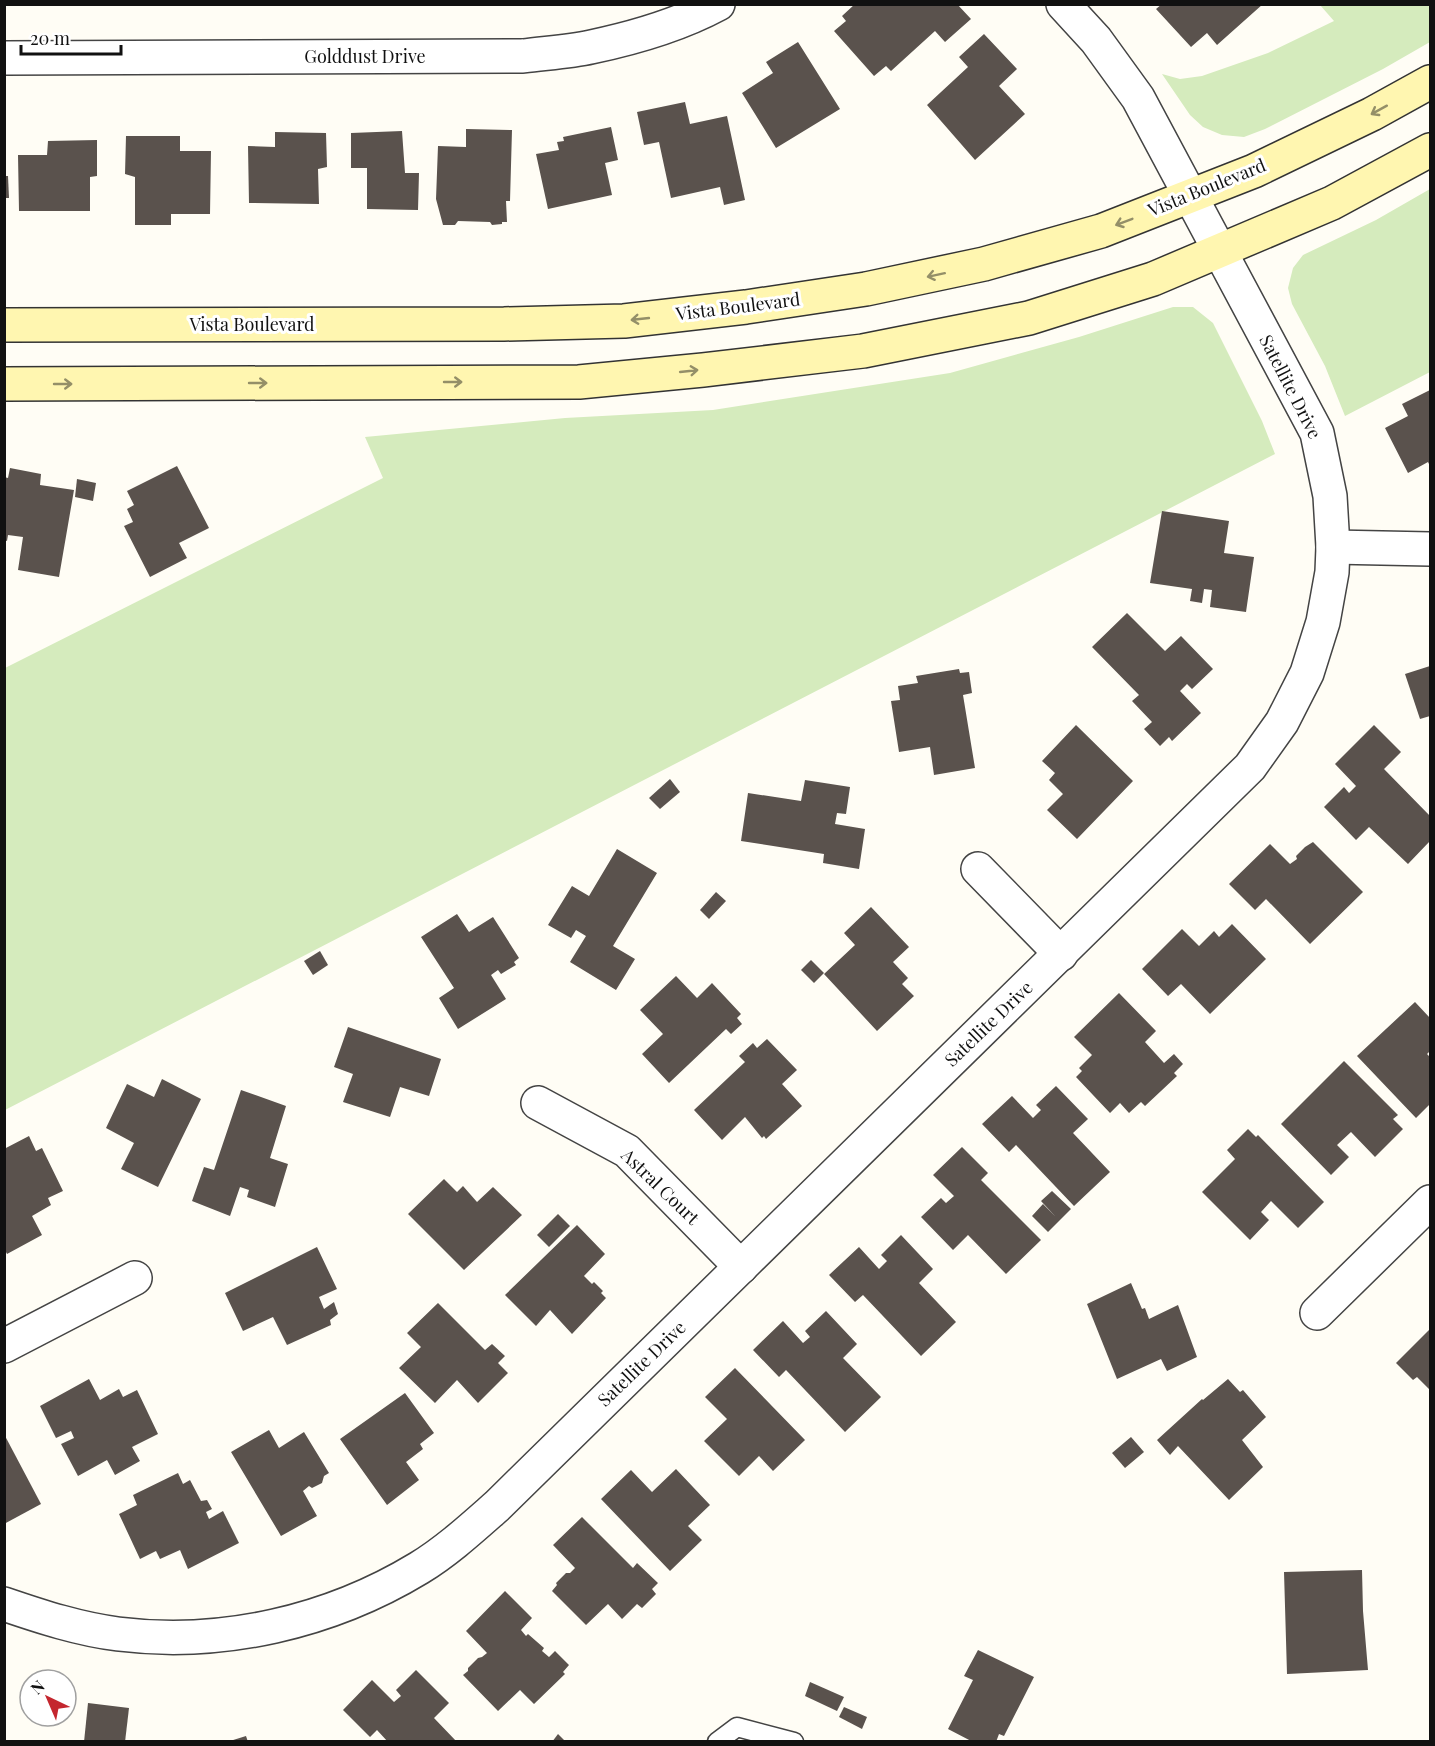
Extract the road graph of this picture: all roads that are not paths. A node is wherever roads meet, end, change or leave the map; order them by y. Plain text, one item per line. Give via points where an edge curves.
1 (718, 4) edge
2 (1063, 4) edge
3 (4, 58) edge
4 (1431, 82) edge
5 (1431, 150) edge
6 (1190, 196) junction
7 (1219, 250) junction
8 (4, 325) edge
9 (4, 384) edge
10 (1333, 547) junction
11 (1431, 549) edge
12 (978, 869) dead end
13 (1061, 954) junction
14 (538, 1103) dead end
15 (1431, 1202) edge
16 (741, 1267) junction
17 (135, 1278) dead end
18 (1317, 1313) dead end
19 (4, 1346) edge
20 (4, 1604) edge
21 (717, 1742) edge
22 (794, 1742) edge

1 - 3 street, Golddust Drive via 653,31 591,47 523,56
2 - 6 street, Satellite Drive via 1096,40 1138,98
4 -> 6 main road, Vista Boulevard via 1265,166
5 - 7 main road via 1332,203
6 - 7 street, Satellite Drive
6 -> 8 main road, Vista Boulevard via 1101,231 984,264 866,289 746,307 635,319 504,324
9 -> 7 main road via 579,382 703,370 863,351 1029,318 1153,279
7 - 10 street, Satellite Drive via 1317,433 1330,496
10 - 11 street
10 - 13 street, Satellite Drive via 1323,622 1307,673 1282,722 1250,767
12 - 13 street
13 - 16 street, Satellite Drive
14 - 16 street, Astral Court via 627,1151
15 - 18 street
16 - 20 street, Satellite Drive via 467,1533 419,1568 362,1598 308,1618 248,1632 182,1637 109,1632 60,1623
17 - 19 street
21 - 22 lane via 737,1727

